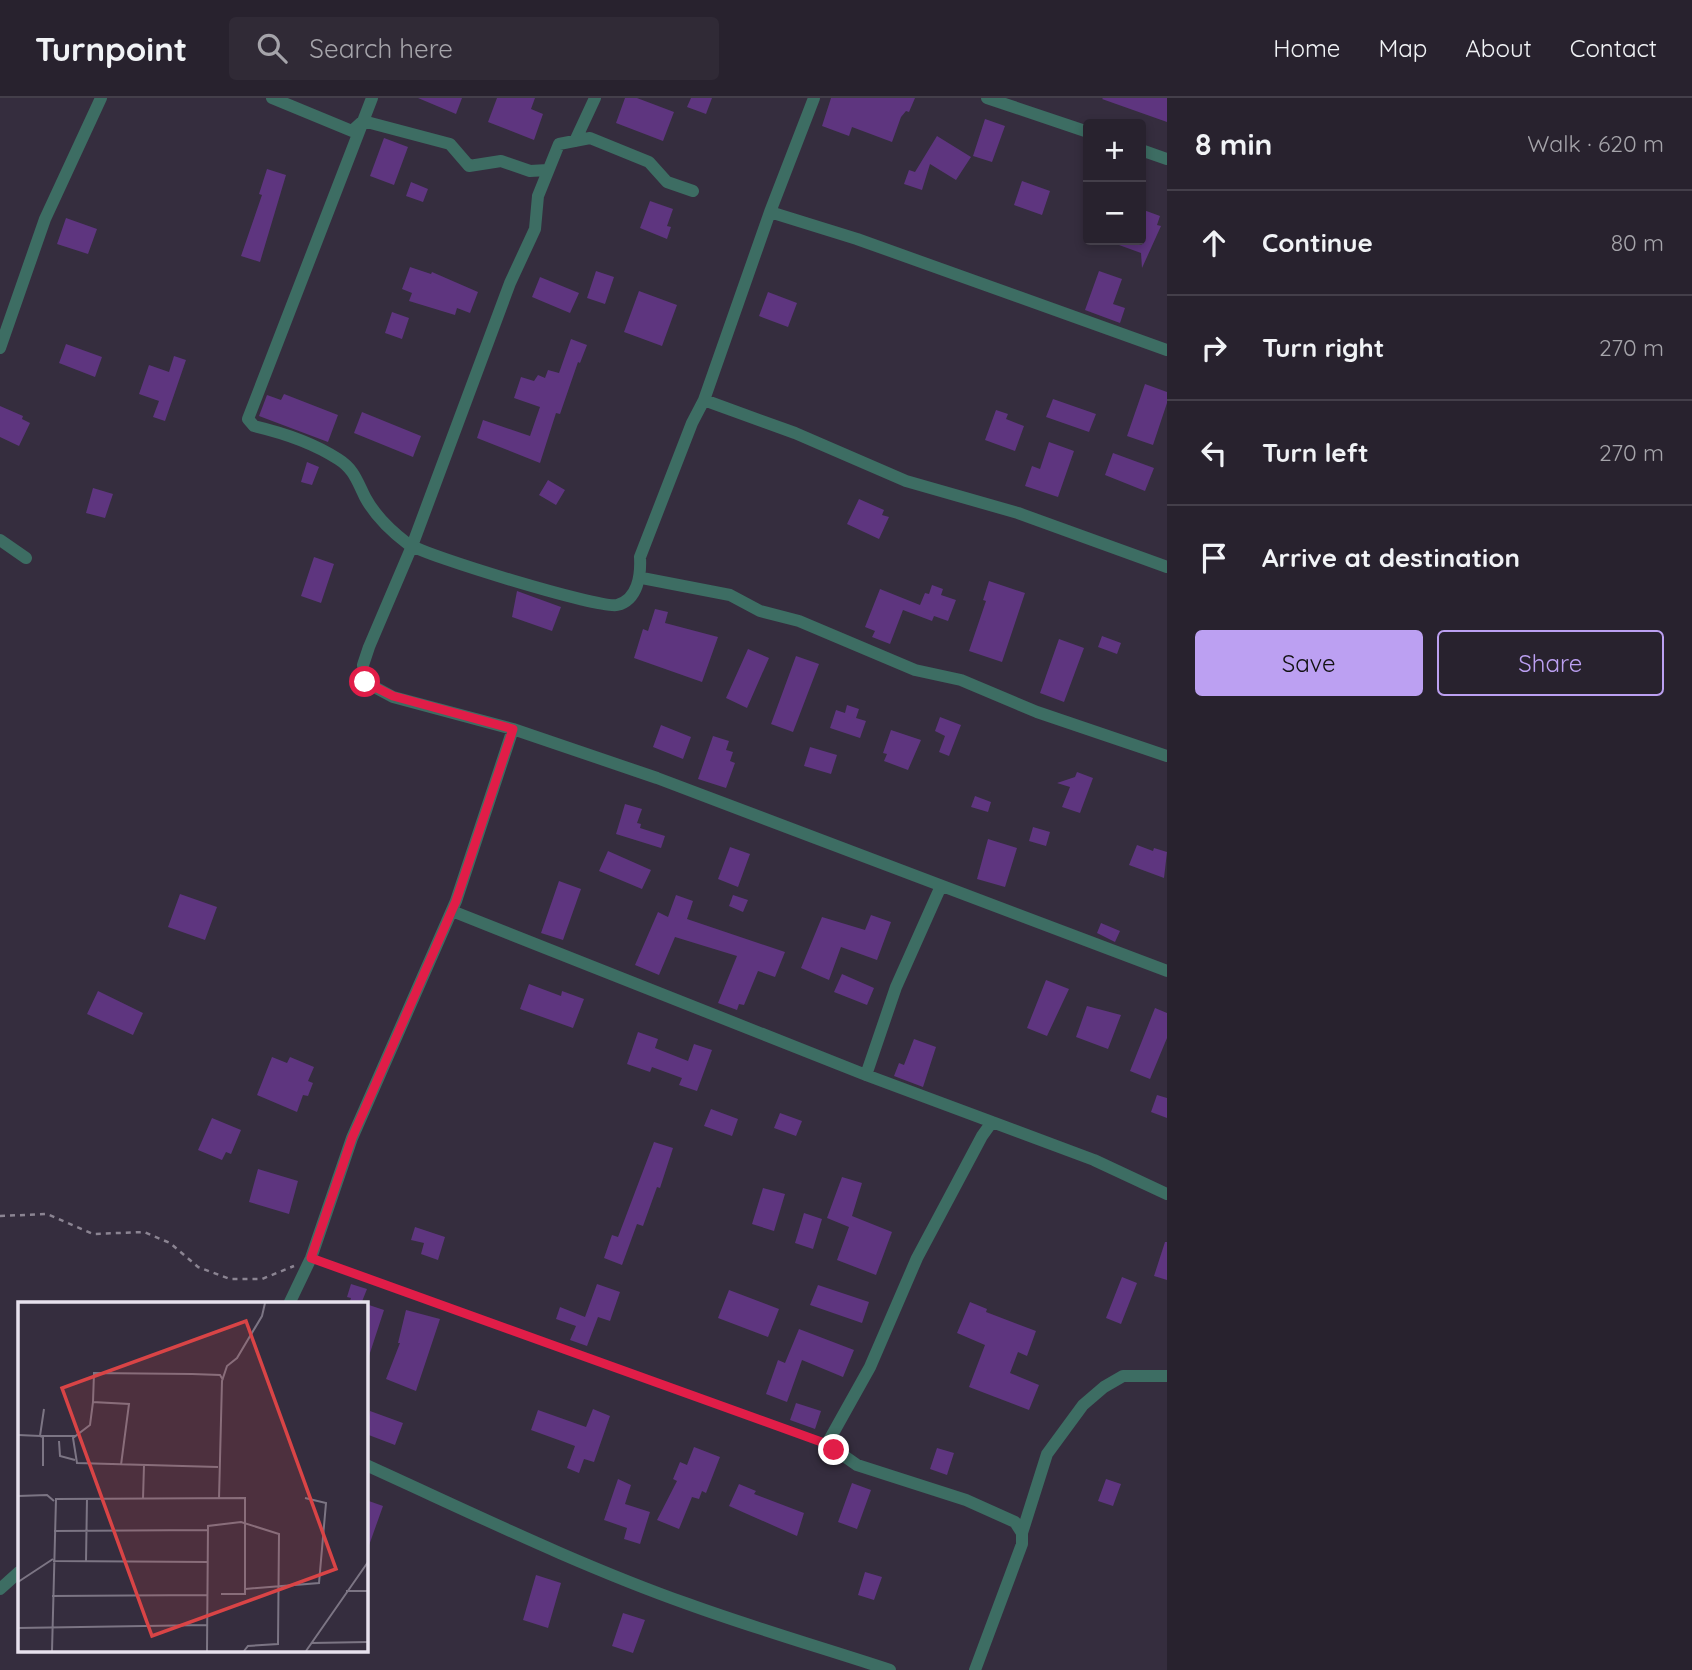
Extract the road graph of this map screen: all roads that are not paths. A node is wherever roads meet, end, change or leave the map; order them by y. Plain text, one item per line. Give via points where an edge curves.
1 (101, 98) edge
2 (272, 98) edge
3 (372, 98) edge
4 (595, 98) edge
5 (814, 98) edge
6 (986, 98) edge
7 (363, 121) junction
8 (1083, 130) edge
9 (576, 141) junction
10 (1146, 152) edge
11 (1167, 159) edge
12 (548, 170) junction
13 (693, 191) dead end
14 (770, 212) junction
15 (0, 348) edge
16 (1167, 350) edge
17 (704, 400) junction
18 (0, 540) edge
19 (412, 546) junction
20 (26, 558) dead end
21 (1167, 567) edge
22 (642, 578) junction
23 (513, 729) junction
24 (1167, 756) edge
25 (941, 886) junction
26 (452, 911) junction
27 (1167, 971) edge
28 (866, 1075) junction
29 (992, 1122) junction
30 (1167, 1194) edge
31 (290, 1302) edge
32 (1167, 1376) edge
33 (368, 1466) edge
34 (1022, 1533) junction
35 (18, 1573) edge
36 (0, 1589) edge
37 (890, 1670) edge
38 (975, 1670) edge

1 - 15 street via 45,219
2 - 7 street via 352,131
3 - 7 street
4 - 9 street
5 - 14 street
6 - 8 street
7 - 12 street via 450,144 469,166 501,161 530,171
7 - 19 street via 248,419 254,426 319,448 341,461 356,474 378,517
9 - 12 street via 559,144
9 - 13 street via 590,138 649,162 667,182
10 - 11 street
12 - 19 street via 538,196 535,229 510,283
14 - 16 street
14 - 17 street
17 - 21 street via 906,481 1018,513
17 - 22 street via 640,557
18 - 20 street
19 - 22 street via 508,580 610,606 627,599
19 - 23 street via 369,647 363,665 365,682 393,696
22 - 24 street via 730,595 760,611 799,621 915,670 961,680 1037,712
23 - 25 street via 657,778
23 - 26 street
25 - 27 street
25 - 28 street via 896,988
26 - 28 street
26 - 31 street via 352,1138 311,1258
28 - 29 street
29 - 30 street via 1094,1160
29 - 34 street via 917,1258 870,1367 827,1444 857,1465 966,1500 1015,1522
32 - 34 street via 1123,1376 1083,1405 1047,1454
33 - 37 street via 629,1582
34 - 38 street via 1022,1544
35 - 36 street

